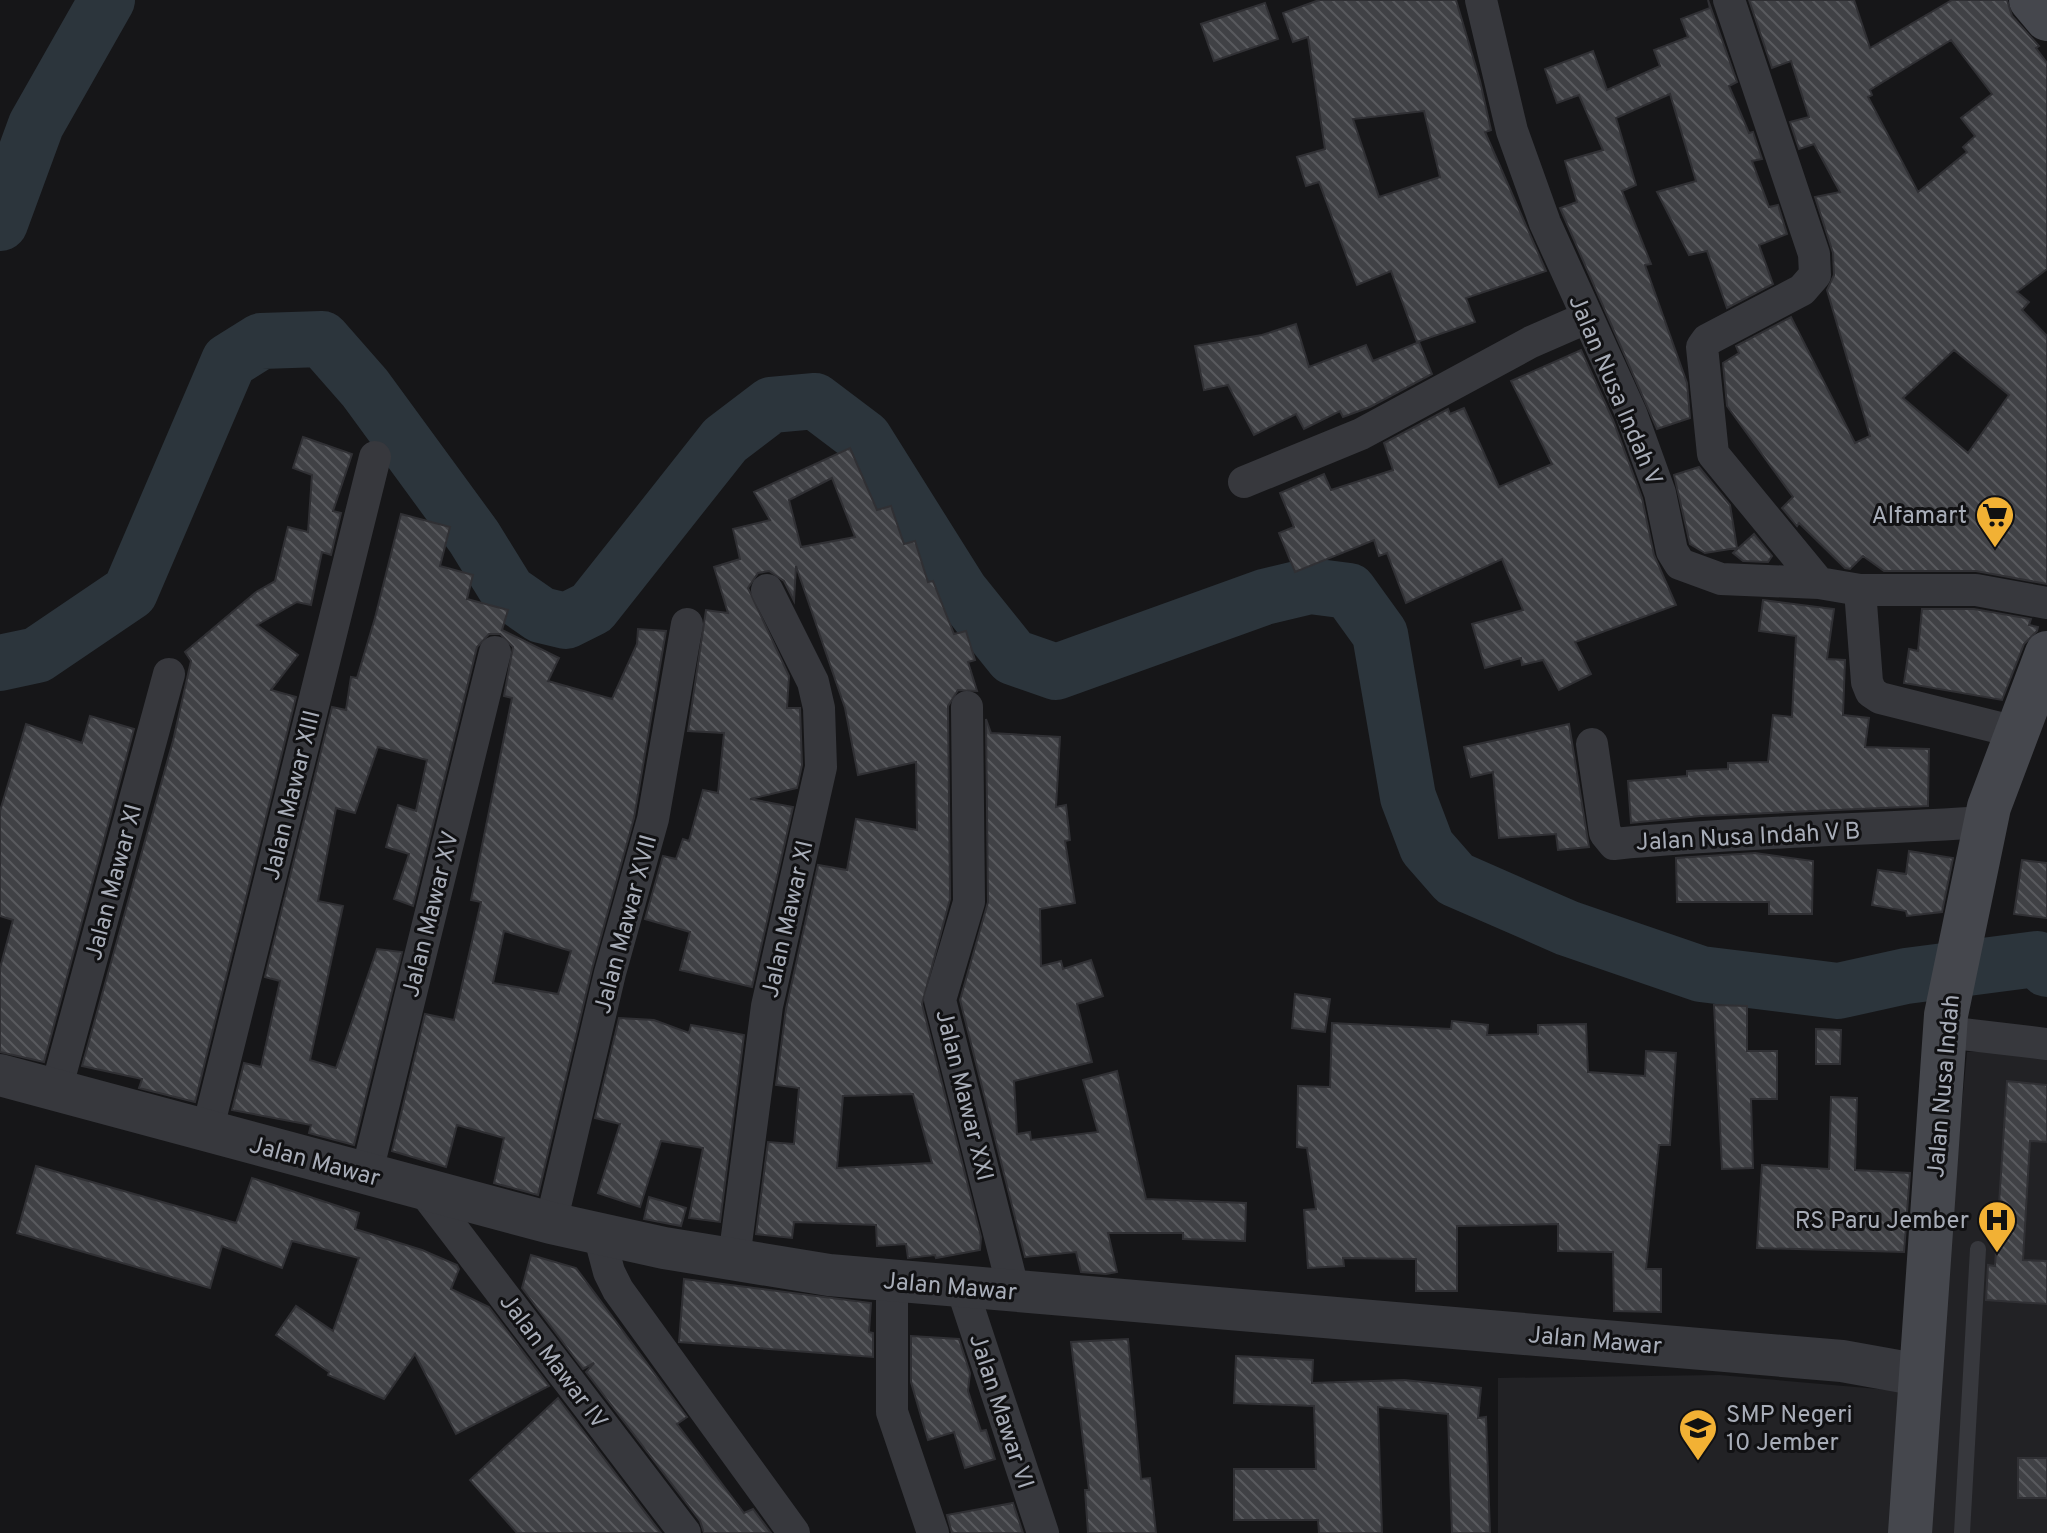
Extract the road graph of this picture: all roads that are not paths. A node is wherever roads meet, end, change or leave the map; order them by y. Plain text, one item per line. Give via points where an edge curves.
1 (1481, 0) edge
2 (1729, 0) edge
3 (2031, 0) edge
4 (2047, 19) edge
5 (1586, 318) junction
6 (375, 457) dead end
7 (1244, 482) dead end
8 (1819, 583) junction
9 (767, 590) dead end
10 (1860, 590) junction
11 (2047, 603) edge
12 (687, 624) dead end
13 (495, 652) dead end
14 (2047, 653) edge
15 (169, 674) dead end
16 (967, 707) dead end
17 (2016, 732) junction
18 (1592, 744) dead end
19 (1986, 822) junction
20 (1946, 1024) junction
21 (2047, 1044) edge
22 (0, 1075) edge
23 (56, 1090) junction
24 (207, 1132) junction
25 (366, 1176) junction
26 (423, 1190) junction
27 (551, 1223) junction
28 (599, 1234) junction
29 (1978, 1249) dead end
30 (734, 1259) junction
31 (892, 1281) junction
32 (962, 1288) junction
33 (1014, 1292) junction
34 (1920, 1375) junction
35 (685, 1533) edge
36 (794, 1533) edge
37 (933, 1533) edge
38 (1043, 1533) edge
39 (1910, 1533) edge
40 (1962, 1533) edge

1 - 5 street, Jalan Nusa Indah V via 1512,131
2 - 8 street via 1814,254 1815,275 1802,290 1702,347 1713,454
3 - 4 main road
5 - 7 street via 1361,434
5 - 8 street, Jalan Nusa Indah V via 1631,413 1680,564 1721,579
6 - 24 street, Jalan Mawar XIII
8 - 10 street, Jalan Nusa Indah V
9 - 30 street, Jalan Mawar XI via 813,682 821,767 767,1006
10 - 11 street, Jalan Nusa Indah V via 1976,590
10 - 17 street via 1871,692
12 - 27 street, Jalan Mawar XVII via 653,819
13 - 25 street, Jalan Mawar XV
14 - 17 main road, Jalan Nusa Indah
15 - 23 street, Jalan Mawar XI
16 - 33 street, Jalan Mawar XXI via 969,902 940,1000
17 - 19 main road, Jalan Nusa Indah
18 - 19 street, Jalan Nusa Indah V B via 1605,833 1614,844
19 - 20 main road, Jalan Nusa Indah
20 - 21 street
20 - 34 main road, Jalan Nusa Indah
22 - 23 street, Jalan Mawar
23 - 24 street, Jalan Mawar
24 - 25 street, Jalan Mawar
25 - 26 street, Jalan Mawar
26 - 27 street, Jalan Mawar
26 - 35 street, Jalan Mawar IV
27 - 28 street, Jalan Mawar
28 - 30 street, Jalan Mawar
28 - 36 street via 618,1290
29 - 40 lane
30 - 31 street, Jalan Mawar
31 - 32 street, Jalan Mawar
31 - 37 street via 892,1412
32 - 33 street, Jalan Mawar
32 - 38 street, Jalan Mawar VI
33 - 34 street, Jalan Mawar via 1842,1361
34 - 39 main road, Jalan Nusa Indah

